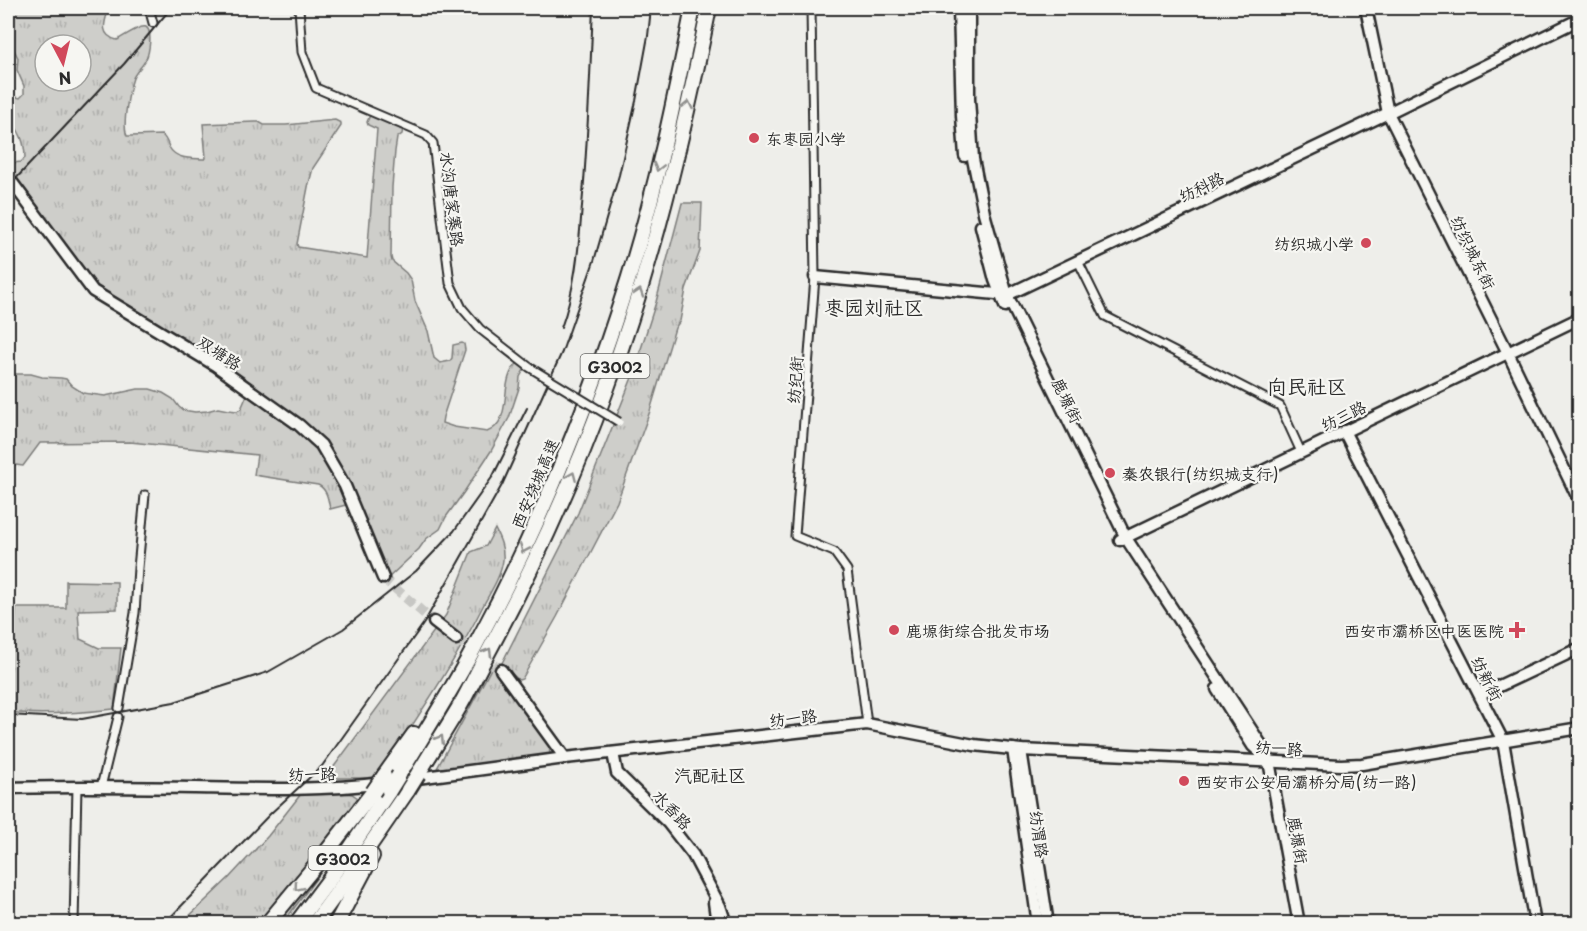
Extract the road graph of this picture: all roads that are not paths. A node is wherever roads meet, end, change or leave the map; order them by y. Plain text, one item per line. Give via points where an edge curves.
1 (149, 8) edge
2 (299, 8) edge
3 (693, 8) edge
4 (709, 8) edge
5 (811, 8) edge
6 (959, 8) edge
7 (969, 8) edge
8 (1366, 8) edge
9 (1580, 19) edge
10 (153, 23) dead end
11 (1389, 113) junction
12 (8, 177) edge
13 (1078, 261) junction
14 (815, 277) junction
15 (1003, 294) junction
16 (1580, 318) edge
17 (1509, 353) junction
18 (619, 422) dead end
19 (1344, 431) junction
20 (1301, 452) junction
21 (145, 495) dead end
22 (1580, 502) edge
23 (1123, 539) junction
24 (383, 578) tunnel mouth
25 (434, 622) tunnel mouth
26 (456, 639) tunnel mouth
27 (1580, 648) edge
28 (472, 652) junction
29 (501, 670) tunnel mouth
30 (1480, 695) junction
31 (119, 708) dead end
32 (118, 717) dead end
33 (867, 724) junction
34 (1580, 728) edge
35 (1503, 741) junction
36 (1017, 749) junction
37 (613, 753) junction
38 (565, 758) junction
39 (1269, 761) junction
40 (77, 786) junction
41 (101, 787) junction
42 (8, 788) edge
43 (404, 796) junction
44 (710, 887) junction
45 (74, 924) edge
46 (267, 924) edge
47 (296, 924) edge
48 (314, 924) edge
49 (336, 924) edge
50 (717, 924) edge
51 (726, 924) edge
52 (1038, 924) edge
53 (1048, 924) edge
54 (1299, 924) edge
55 (1535, 924) edge

1 - 10 street
2 - 18 street, 水沟唐家寨路, bridge via 302,52 316,88 426,135 433,143 450,284 462,308 480,329 529,367
3 -> 28 highway, 西安绕城高速 / G3002 via 646,215 605,348 556,476
43 -> 4 highway, 西安绕城高速 / G3002, bridge via 461,704 525,582 608,388 662,212
5 - 14 street, 纺纪街
6 - 15 street, 鹿塬街 via 966,160
7 - 15 street, 鹿塬街 via 972,159
8 - 11 street, 纺织城东街
9 - 11 street, 纺科路
11 - 13 street, 纺科路
11 - 17 street, 纺织城东街
12 - 24 street, 双塘路 via 93,291 215,365 299,424 321,445 345,486
13 - 15 street, 纺科路
13 - 20 street via 1105,316 1280,406
14 - 15 street
14 - 33 street, 纺纪街 via 795,536 834,552 847,570
15 - 23 street, 鹿塬街
16 - 17 street, 纺三路
17 - 19 street, 纺三路
17 - 22 street, 纺织城东街
19 - 20 street, 纺三路
19 - 30 street, 纺新街
20 - 23 street, 纺三路
21 - 31 street via 135,613
23 - 39 street, 鹿塬街
25 - 26 street
27 - 30 street
28 -> 46 highway, bridge via 373,792
28 - 47 highway, 西安绕城高速 / G3002, bridge via 389,791
29 - 38 street
30 - 35 street, 纺新街
32 - 41 street
33 - 36 street, 纺一路 via 974,745
33 - 37 street, 纺一路
34 - 35 street, 纺一路
35 - 39 street, 纺一路 via 1351,765
35 - 55 street, 纺新街
36 - 39 street, 纺一路
36 - 52 street, 纺渭路
36 - 53 street, 纺渭路
37 - 38 street, 纺一路
37 - 44 street, 水香路 via 617,773 674,830
38 - 41 street, 纺一路 via 354,787
39 - 54 street, 鹿塬街
40 - 41 street, 纺一路
40 - 42 street, 纺一路
40 - 45 street
43 - 48 highway, 西安绕城高速 / G3002
43 - 49 highway
44 - 50 street, 水香路
44 - 51 street, 水香路

